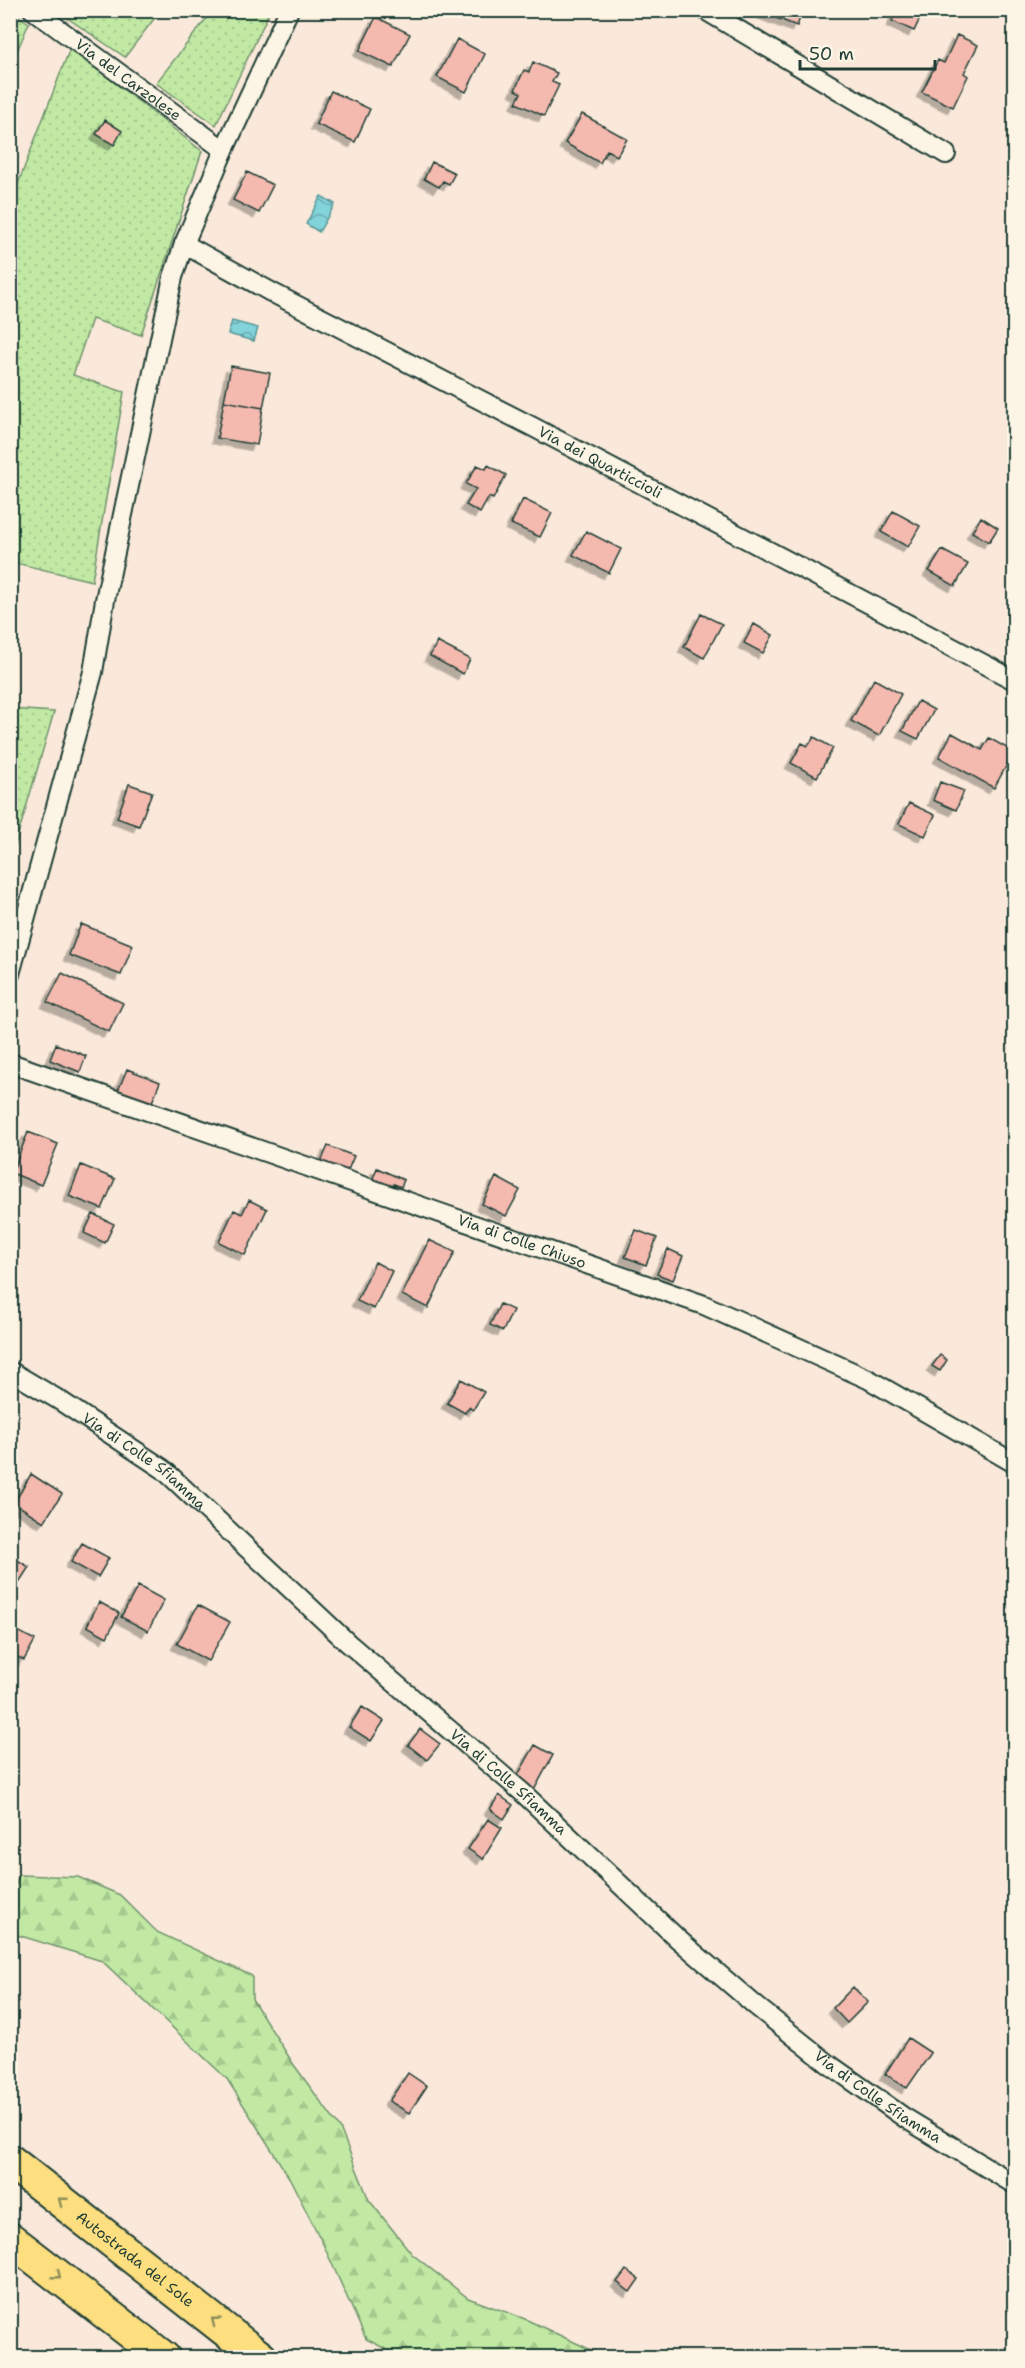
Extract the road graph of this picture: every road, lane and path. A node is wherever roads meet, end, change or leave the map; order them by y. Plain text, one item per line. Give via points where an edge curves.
1 (33, 10) edge
2 (289, 10) edge
3 (705, 10) edge
4 (224, 150) junction
5 (946, 154) dead end
6 (184, 244) junction
7 (1014, 681) edge
8 (10, 974) edge
9 (10, 1063) edge
10 (10, 1371) edge
11 (1014, 1462) edge
12 (10, 2161) edge
13 (1014, 2184) edge
14 (10, 2239) edge
15 (164, 2358) edge
16 (261, 2358) edge

1 - 4 street, Via del Carzolese
2 - 4 street
3 - 5 street
4 - 6 street
6 - 7 street, Via dei Quarticcioli
6 - 8 street via 150,380 93,672
9 - 11 street, Via di Colle Chiuso via 704,1305 868,1379
10 - 13 street, Via di Colle Sfiamma via 163,1469 348,1643 522,1792 678,1939 756,2006 905,2118
16 -> 12 highway, Autostrada del Sole
14 -> 15 highway

